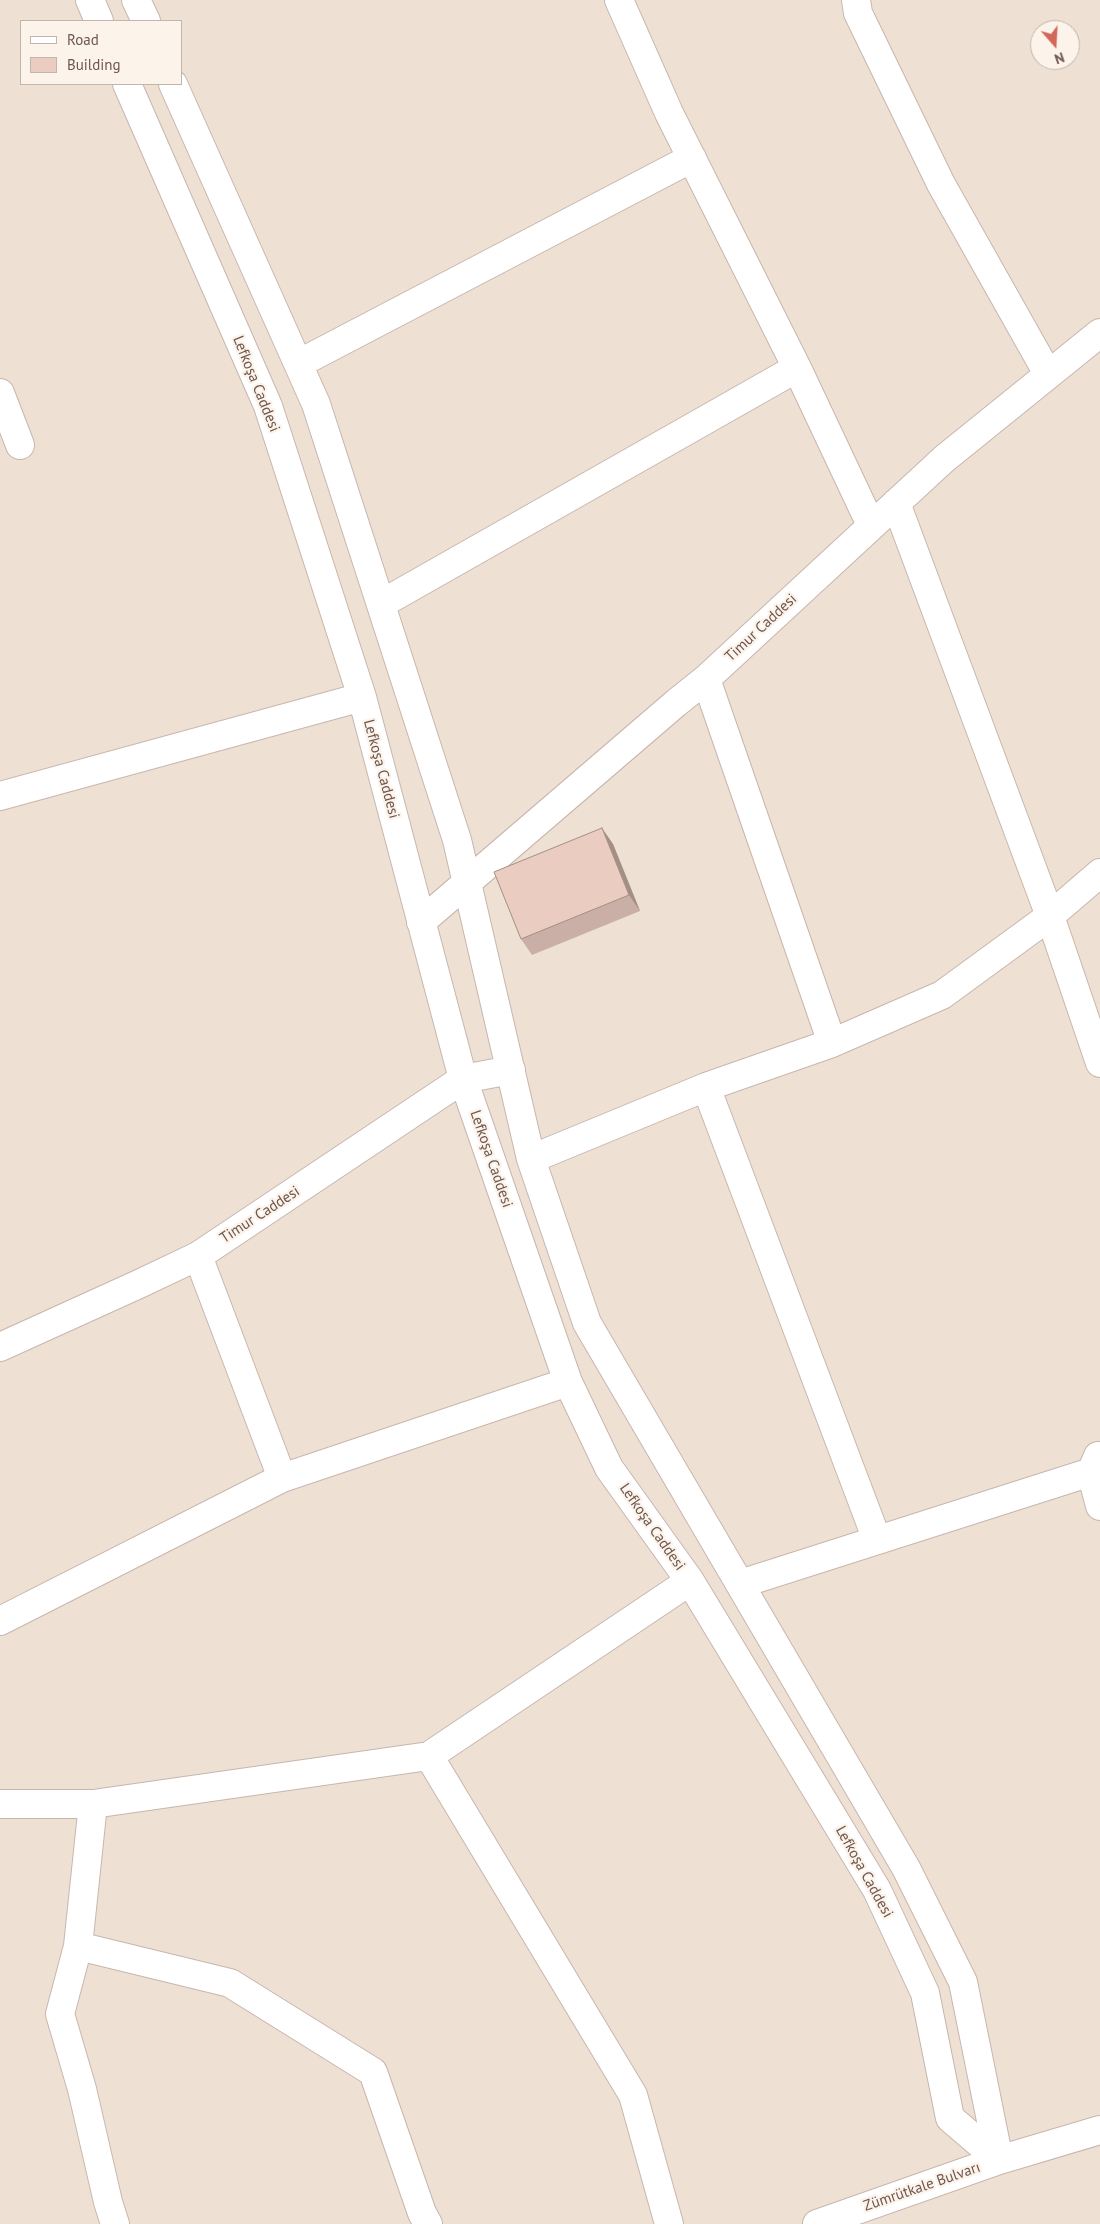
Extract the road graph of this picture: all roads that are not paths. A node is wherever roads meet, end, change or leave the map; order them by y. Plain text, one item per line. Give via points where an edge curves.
1 (90, 0) edge
2 (136, 0) edge
3 (618, 0) edge
4 (856, 0) edge
5 (99, 20) edge
6 (146, 20) edge
7 (126, 85) edge
8 (173, 85) edge
9 (692, 158) junction
10 (1100, 333) edge
11 (298, 364) junction
12 (797, 368) junction
13 (1048, 374) junction
14 (0, 394) edge
15 (20, 445) dead end
16 (896, 504) junction
17 (871, 525) junction
18 (381, 604) junction
19 (706, 679) junction
20 (362, 697) junction
21 (0, 796) edge
22 (1100, 873) edge
23 (468, 883) junction
24 (1050, 916) junction
25 (421, 922) junction
26 (832, 1043) junction
27 (1100, 1063) edge
28 (511, 1070) junction
29 (463, 1079) junction
30 (706, 1087) junction
31 (530, 1160) junction
32 (198, 1256) junction
33 (2, 1341) edge
34 (568, 1382) junction
35 (1097, 1462) edge
36 (282, 1478) junction
37 (1100, 1506) edge
38 (877, 1540) junction
39 (690, 1581) junction
40 (740, 1584) junction
41 (0, 1621) edge
42 (430, 1756) junction
43 (0, 1804) edge
44 (93, 1804) junction
45 (78, 1946) junction
46 (1100, 2130) edge
47 (999, 2160) junction
48 (115, 2224) edge
49 (428, 2224) edge
50 (669, 2224) edge
51 (817, 2224) edge

1 - 5 street
2 - 6 street
3 - 9 street
4 - 13 street via 858,13 941,184
7 - 20 street, Lefkoşa Caddesi via 268,406
8 - 11 street
9 - 11 street
9 - 12 street
10 - 13 street, Timur Caddesi
11 - 18 street via 316,404
12 - 17 street
12 - 18 street
13 - 16 street, Timur Caddesi via 944,459
14 - 15 street
16 - 17 street, Timur Caddesi
16 - 24 street
17 - 19 street, Timur Caddesi
18 - 23 street via 458,840
19 - 23 street, Timur Caddesi
19 - 26 street
20 - 21 street
20 - 25 street, Lefkoşa Caddesi
22 - 24 street
23 - 25 street, Timur Caddesi
23 - 28 street
24 - 26 street via 942,995
24 - 27 street
25 - 29 street, Lefkoşa Caddesi
26 - 30 street
28 - 29 street, Timur Caddesi
28 - 31 street
29 - 32 street, Timur Caddesi
29 - 34 street, Lefkoşa Caddesi
30 - 31 street
30 - 38 street
31 - 40 street via 587,1322
32 - 33 street, Timur Caddesi
32 - 36 street
34 - 36 street
34 - 39 street, Lefkoşa Caddesi via 609,1468
35 - 37 street
35 - 38 street
36 - 41 street
38 - 40 street
39 - 42 street
39 - 47 street, Lefkoşa Caddesi via 877,1890 925,1993 950,2118
40 - 47 street via 906,1868 963,1982
42 - 44 street
42 - 50 street via 633,2095
43 - 44 street
44 - 45 street
45 - 48 street via 60,2014
45 - 49 street via 230,1983 373,2072
46 - 47 street, Zümrütkale Bulvarı
47 - 51 street, Zümrütkale Bulvarı

